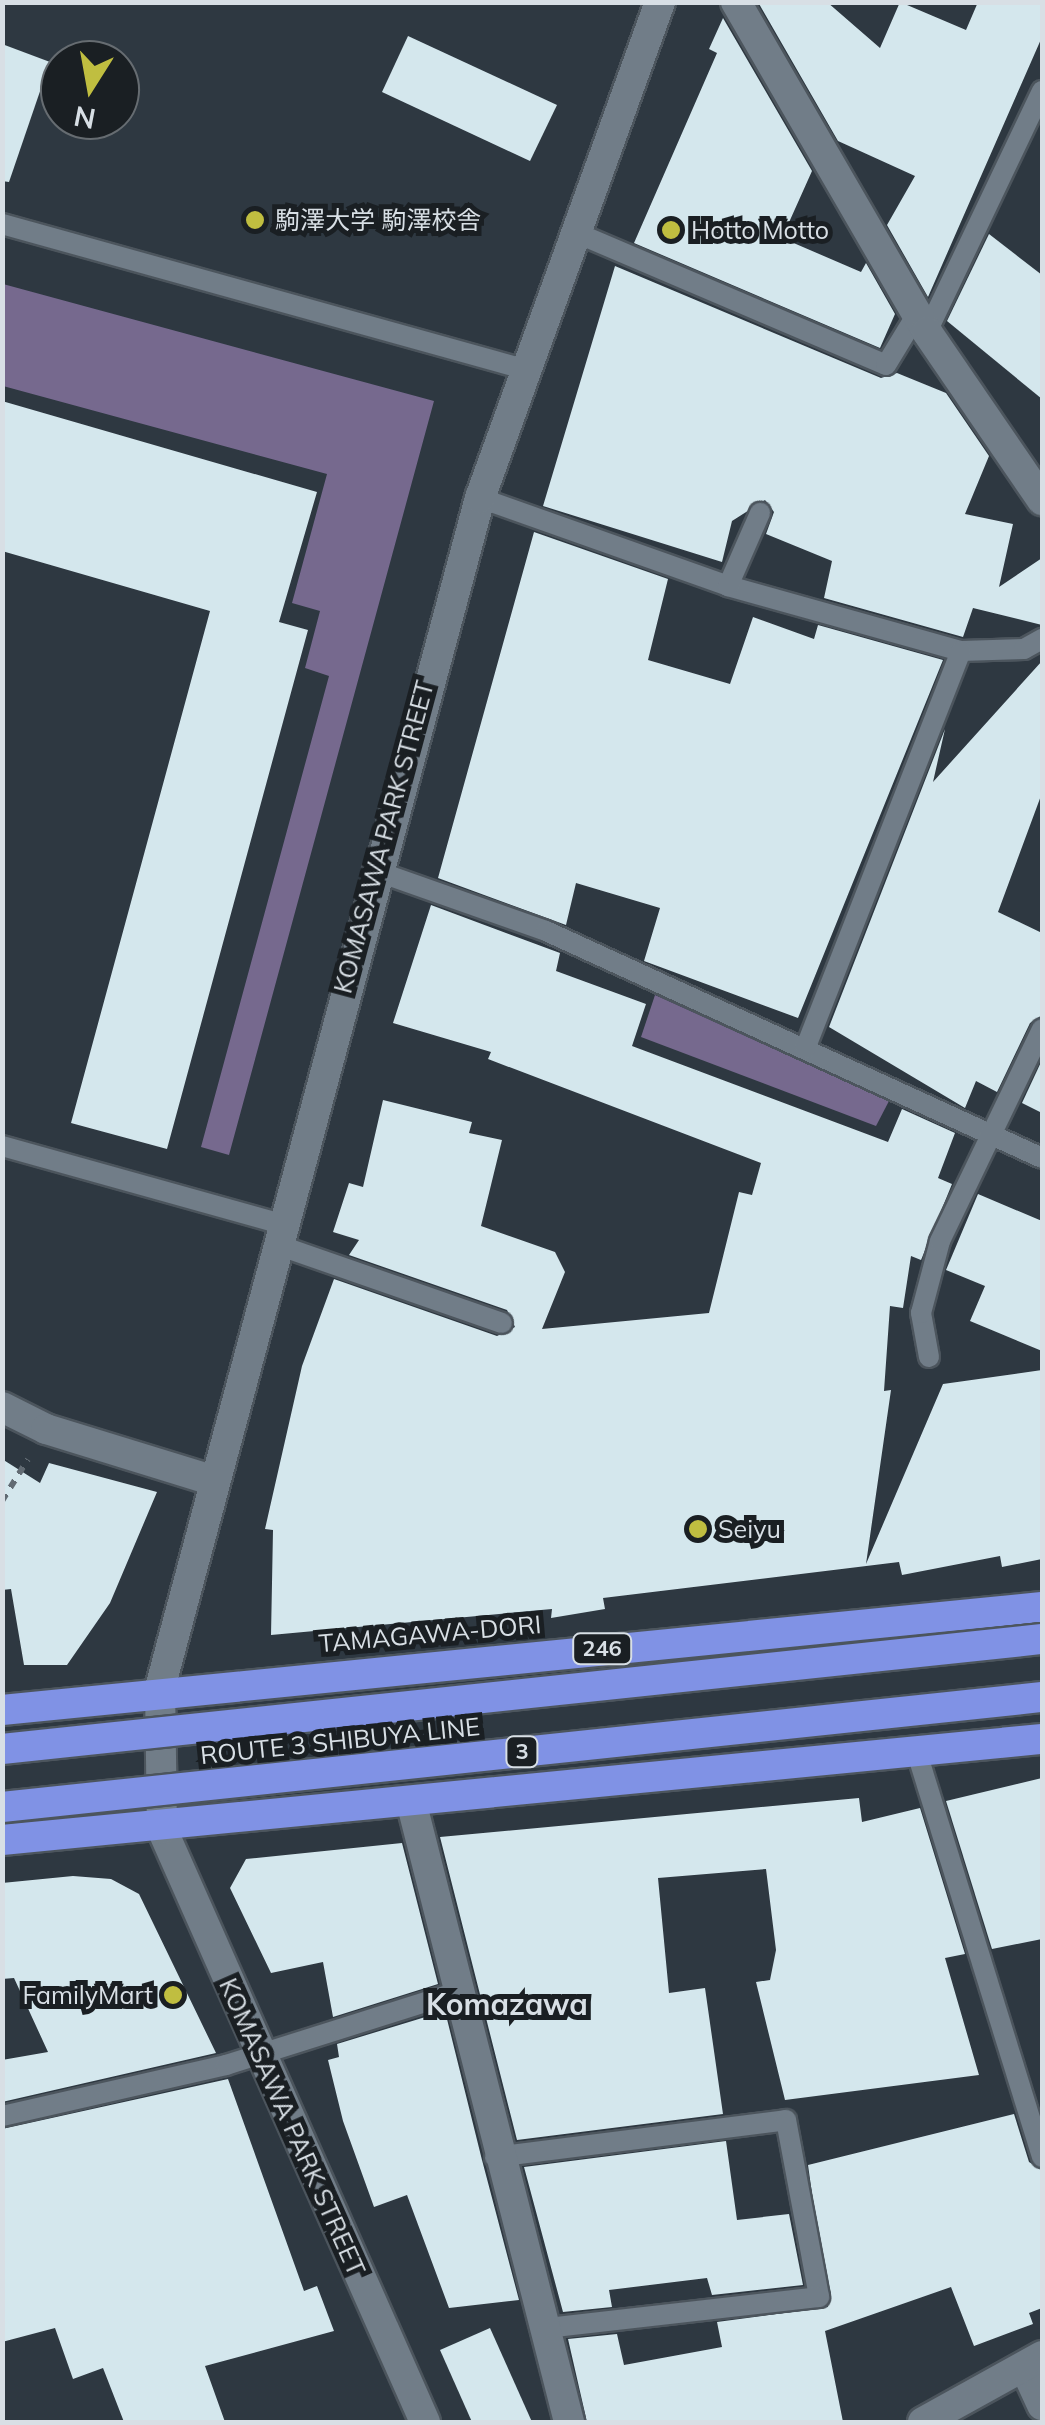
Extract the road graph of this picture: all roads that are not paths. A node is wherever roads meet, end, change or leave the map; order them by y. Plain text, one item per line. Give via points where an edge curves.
1 (660, 2) edge
2 (736, 2) edge
3 (1042, 91) edge
4 (2, 224) edge
5 (572, 231) junction
6 (922, 323) junction
7 (524, 370) junction
8 (1038, 494) edge
9 (480, 498) junction
10 (760, 514) dead end
11 (728, 586) junction
12 (1042, 639) edge
13 (961, 650) junction
14 (373, 870) junction
15 (1042, 1029) edge
16 (805, 1048) junction
17 (991, 1133) junction
18 (2, 1146) edge
19 (1042, 1158) edge
20 (280, 1235) junction
21 (502, 1323) dead end
22 (929, 1357) dead end
23 (2, 1406) edge
24 (216, 1481) junction
25 (1042, 1607) edge
26 (1042, 1639) edge
27 (160, 1688) junction
28 (1042, 1698) edge
29 (2, 1710) edge
30 (1042, 1739) edge
31 (2, 1748) edge
32 (917, 1754) junction
33 (412, 1805) junction
34 (2, 1807) edge
35 (162, 1829) junction
36 (2, 1840) edge
37 (456, 1993) junction
38 (257, 2057) junction
39 (2, 2116) edge
40 (1042, 2157) edge
41 (495, 2158) junction
42 (545, 2328) junction
43 (1034, 2362) edge
44 (1042, 2405) edge
45 (426, 2422) edge
46 (569, 2422) edge
47 (923, 2422) edge

1 - 5 street, KOMASAWA PARK STREET
2 - 6 street
3 - 6 lane
4 - 7 lane
5 - 6 lane via 886,365
5 - 7 street, KOMASAWA PARK STREET
6 - 8 street
7 - 9 street, KOMASAWA PARK STREET
9 - 11 lane
9 - 14 street, KOMASAWA PARK STREET
10 - 11 lane
11 - 13 lane
12 - 13 lane via 1024,649
13 - 16 lane
14 - 16 lane via 546,930
14 - 20 street, KOMASAWA PARK STREET
15 - 17 lane
16 - 17 lane
17 - 19 lane
17 - 22 lane via 940,1241 921,1314
18 - 20 lane
20 - 21 lane
20 - 24 street, KOMASAWA PARK STREET
23 - 24 street via 46,1429
24 - 27 street, KOMASAWA PARK STREET
25 - 27 highway, TAMAGAWA-DORI / 246
26 - 31 highway, ROUTE 3 SHIBUYA LINE, bridge
27 - 29 highway, TAMAGAWA-DORI / 246
27 - 35 street, KOMASAWA PARK STREET
28 - 34 highway, ROUTE 3 SHIBUYA LINE / 3, bridge
30 - 32 highway
32 - 33 highway
32 - 40 lane
33 - 35 highway
33 - 37 street
35 - 36 highway
35 - 38 street, KOMASAWA PARK STREET
37 - 38 lane
37 - 41 street
38 - 39 lane
38 - 45 street, KOMASAWA PARK STREET
41 - 42 street
41 - 42 lane via 786,2120 819,2298
42 - 46 street
43 - 44 street
43 - 47 street

